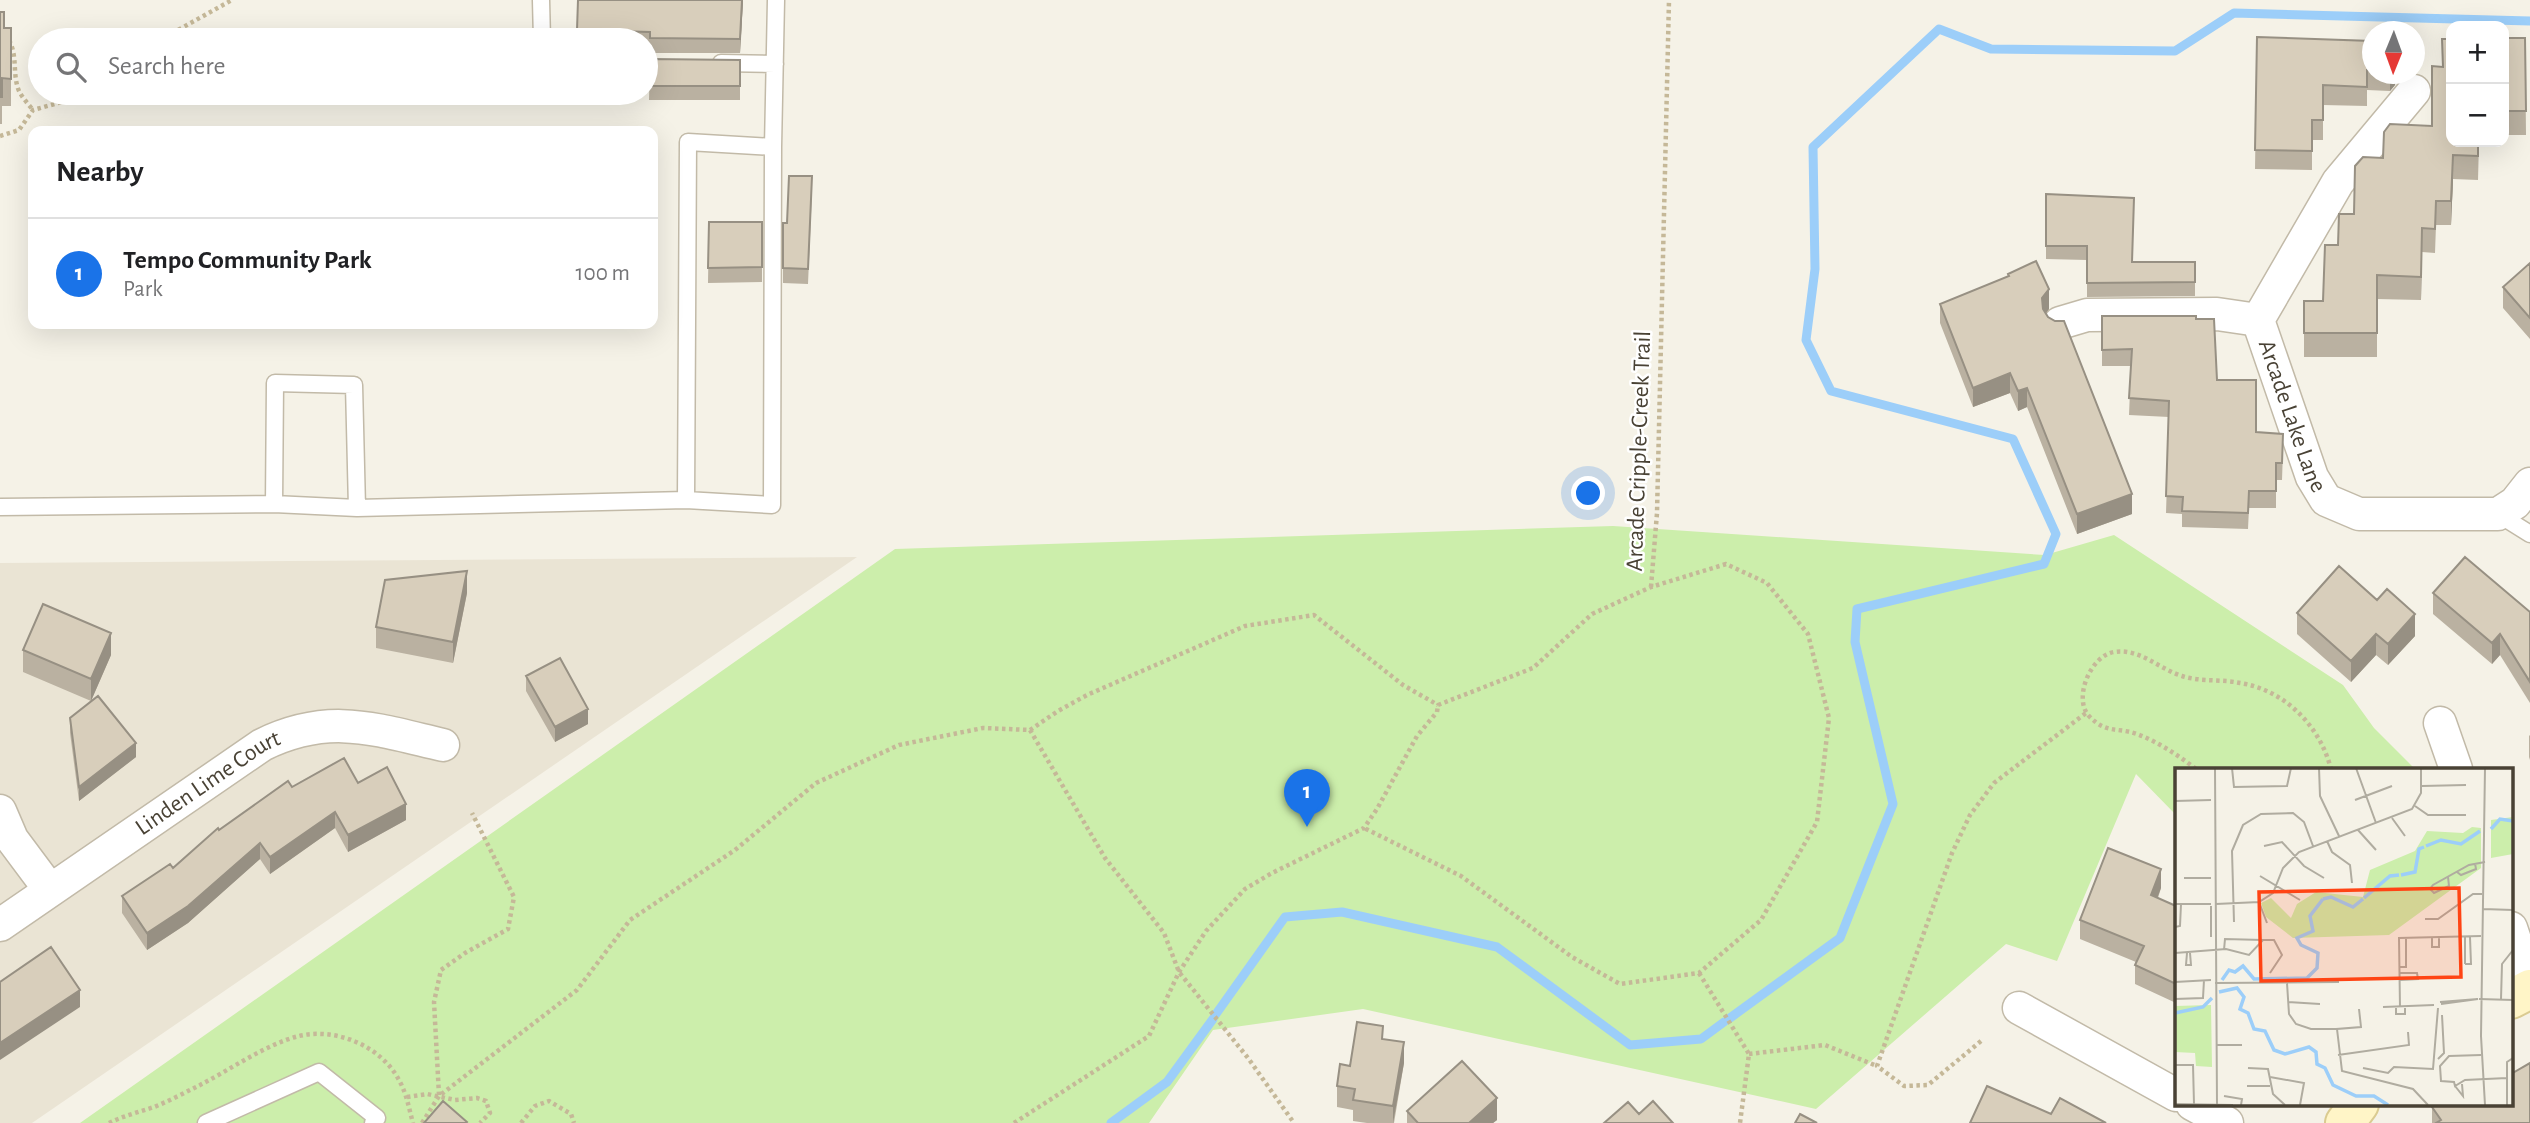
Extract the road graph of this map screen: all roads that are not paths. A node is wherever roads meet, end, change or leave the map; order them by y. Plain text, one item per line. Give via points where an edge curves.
1 (541, 0) edge
2 (776, 0) edge
3 (542, 28) edge
4 (710, 63) edge
5 (775, 64) junction
6 (2414, 91) dead end
7 (773, 147) junction
8 (2258, 320) junction
9 (2060, 323) edge
10 (2530, 484) edge
11 (685, 500) junction
12 (274, 503) junction
13 (0, 507) edge
14 (357, 508) junction
15 (2498, 514) junction
16 (2530, 534) edge
17 (2440, 723) dead end
18 (443, 745) dead end
19 (2456, 768) edge
20 (0, 811) edge
21 (50, 890) junction
22 (0, 925) edge
23 (2512, 931) edge
24 (2530, 986) edge
25 (2512, 998) edge
26 (2019, 1008) dead end
27 (2175, 1094) edge
28 (2196, 1106) edge
29 (2358, 1106) edge
30 (375, 1121) edge
31 (206, 1123) edge
32 (2227, 1123) edge
33 (2345, 1123) edge

1 - 3 lane
2 - 5 lane
4 - 5 lane
5 - 7 lane
6 - 8 street, Arcade Lake Lane via 2338,182
7 - 11 lane via 688,142
7 - 11 lane via 772,505
8 - 9 street, Arcade Lake Lane via 2217,314 2087,314
8 - 15 street, Arcade Lake Lane via 2312,477 2326,500 2359,514
10 - 15 street via 2515,503
11 - 14 lane
12 - 13 lane
12 - 14 lane
12 - 14 lane via 275,383 354,385
15 - 16 lane
17 - 19 street
18 - 21 street, Linden Lime Court via 346,725 282,735
20 - 21 street via 12,839
21 - 22 street, Linden Lime Court
23 - 24 street
24 - 25 street
26 - 27 street
28 - 32 street
29 - 33 street
30 - 31 lane via 319,1072

